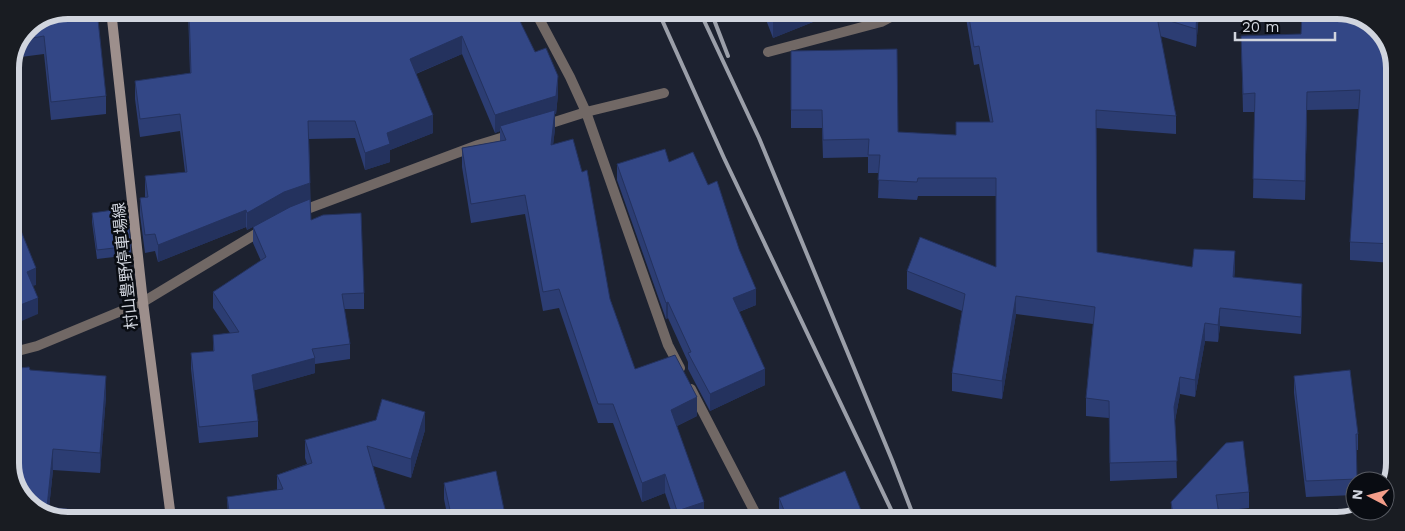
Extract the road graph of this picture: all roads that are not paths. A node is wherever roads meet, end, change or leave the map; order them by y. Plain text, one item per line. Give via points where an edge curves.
1 (113, 19) edge
2 (539, 19) edge
3 (887, 19) edge
4 (768, 52) dead end
5 (664, 93) dead end
6 (586, 112) junction
7 (288, 216) edge
8 (272, 224) edge
9 (143, 302) junction
10 (19, 351) edge
11 (170, 512) edge
12 (754, 512) edge

1 - 9 main road, 村山豊野停車場線
2 - 6 street
3 - 4 street
5 - 6 street
6 - 7 street via 478,145
6 - 12 street via 668,345
8 - 9 street
9 - 10 street
9 - 11 main road, 村山豊野停車場線

